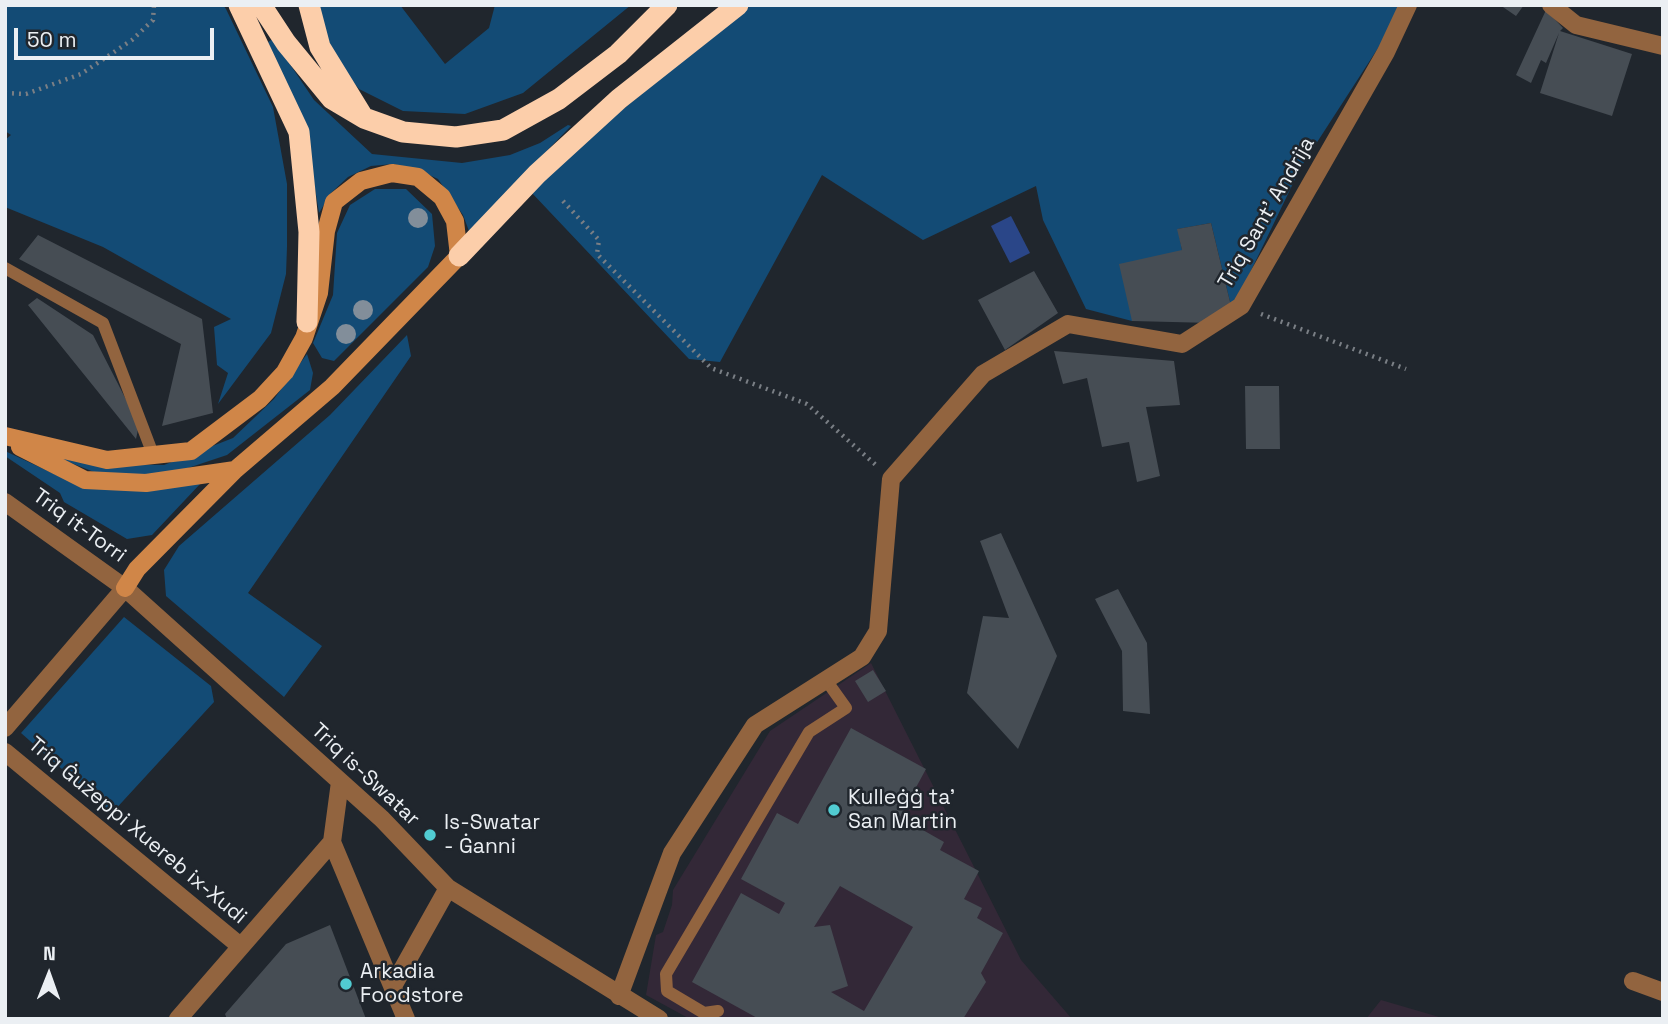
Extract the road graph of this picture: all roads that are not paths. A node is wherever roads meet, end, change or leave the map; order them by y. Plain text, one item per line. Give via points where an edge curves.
1 (239, 5) edge
2 (261, 5) edge
3 (309, 5) edge
4 (667, 5) edge
5 (738, 5) edge
6 (1408, 5) edge
7 (1551, 5) edge
8 (1663, 46) edge
9 (364, 118) junction
10 (459, 257) junction
11 (5, 268) edge
12 (307, 322) junction
13 (5, 438) edge
14 (154, 457) junction
15 (235, 470) junction
16 (5, 502) edge
17 (125, 588) junction
18 (826, 680) junction
19 (5, 728) edge
20 (5, 752) edge
21 (340, 782) junction
22 (332, 842) junction
23 (448, 888) junction
24 (239, 945) junction
25 (1633, 981) dead end
26 (393, 986) junction
27 (1663, 992) edge
28 (619, 996) junction
29 (718, 1011) dead end
30 (180, 1018) edge
31 (406, 1019) edge
32 (659, 1019) edge

1 - 12 highway via 299,132 309,232
2 - 9 highway via 316,83 332,99
3 - 9 highway via 320,47
4 - 9 highway via 618,54 559,99 503,130 456,137 403,132
5 - 10 highway via 619,99 537,174
6 - 18 street, Triq Sant' Andrija via 1386,52 1241,306 1182,344 1068,324 982,374 891,479 878,631 862,657
7 - 8 street via 1576,25
10 - 12 main road via 455,221 442,197 418,177 392,173 361,181 334,202 319,293
10 - 15 main road via 332,387
11 - 14 lane via 103,323
12 - 14 main road via 304,338 285,372 260,399 191,451
13 - 14 main road via 107,460
13 - 15 main road via 85,480 146,483
15 - 17 main road via 137,569
16 - 17 street, Triq it-Torri
17 - 19 street
17 - 21 street, Triq is-Swatar
18 - 28 street via 755,725 672,853
18 - 29 lane via 846,708 809,732 666,974 667,991 704,1013
20 - 24 street, Triq Ġużeppi Xuereb ix-Xudi
21 - 22 street
21 - 23 street, Triq is-Swatar via 382,818
22 - 24 street
22 - 26 street
23 - 26 street
23 - 28 street, Triq is-Swatar
24 - 30 street
25 - 27 street
26 - 31 street
28 - 32 street, Triq is-Swatar

